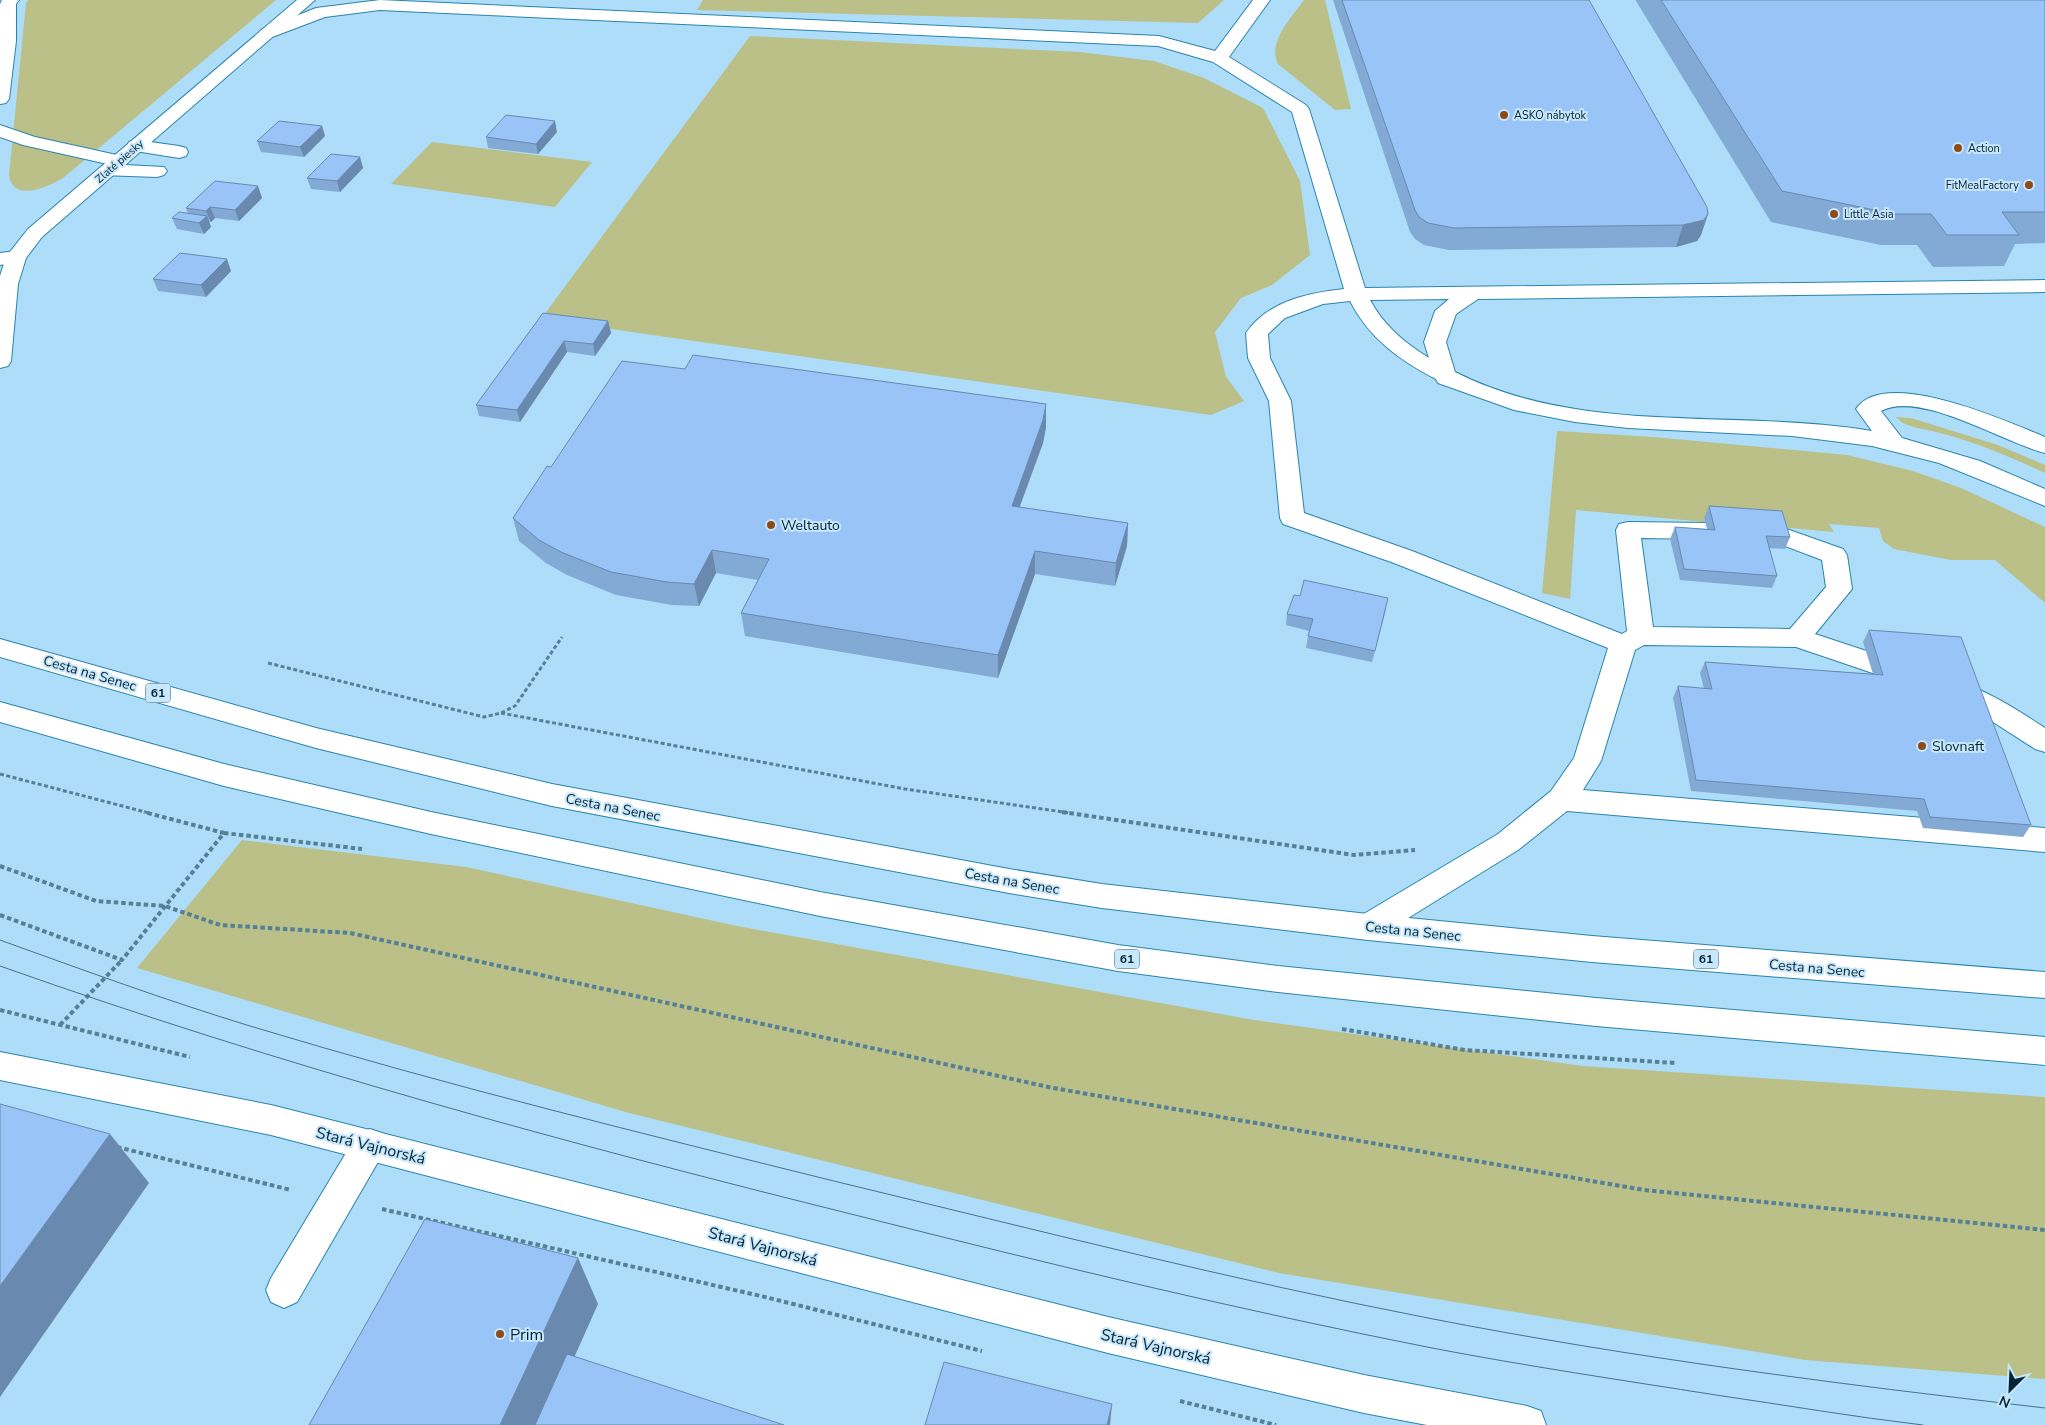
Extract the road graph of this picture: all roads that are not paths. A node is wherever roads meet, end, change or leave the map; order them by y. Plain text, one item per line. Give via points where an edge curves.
1 (11, 0) edge
2 (307, 0) edge
3 (1262, 0) edge
4 (374, 3) edge
5 (267, 34) junction
6 (1219, 58) junction
7 (0, 99) edge
8 (0, 132) edge
9 (136, 146) junction
10 (179, 152) dead end
11 (113, 166) junction
12 (156, 171) dead end
13 (8, 258) edge
14 (2045, 286) edge
15 (1474, 292) junction
16 (1356, 294) junction
17 (0, 361) edge
18 (1446, 378) junction
19 (1893, 442) junction
20 (2045, 446) edge
21 (2045, 498) edge
22 (1708, 531) edge
23 (1781, 535) edge
24 (1797, 638) junction
25 (1632, 640) junction
26 (0, 648) edge
27 (0, 712) edge
28 (2045, 742) edge
29 (1561, 799) junction
30 (2045, 840) edge
31 (1368, 927) junction
32 (2045, 985) edge
33 (2045, 1051) edge
34 (0, 1066) edge
35 (370, 1144) junction
36 (284, 1290) dead end
37 (1527, 1425) edge

1 - 7 main road via 8,4
2 - 5 main road, Zlaté piesky
3 - 6 main road
4 - 5 main road via 322,12
4 - 6 main road via 1159,41
5 - 9 main road, Zlaté piesky
6 - 16 main road via 1300,109
8 - 11 main road
9 - 10 main road
9 - 11 main road, Zlaté piesky
11 - 12 main road
11 - 13 main road, Zlaté piesky
13 - 17 main road, Zlaté piesky
14 - 15 main road
15 - 16 main road
15 - 18 main road via 1446,311 1435,342
16 - 18 main road via 1373,322 1399,349
16 - 25 main road via 1320,298 1277,313 1257,333 1259,358 1280,401 1292,518
18 - 19 main road via 1514,404 1583,416 1834,433
19 - 20 main road via 1867,409 1886,400 1911,400 1936,406
19 - 21 main road via 1991,473
22 - 25 main road via 1628,530
23 - 24 main road via 1834,555 1839,589
24 - 25 main road
24 - 28 main road via 1964,693
25 - 29 main road via 1587,760
26 - 31 main road, Cesta na Senec / 61 via 316,738 552,795 1009,881 1102,896
27 - 33 main road, 61 via 224,775 431,823 820,904 1118,958 1278,979 1596,1012
29 - 30 main road
29 - 31 main road via 1508,842
31 - 32 main road, Cesta na Senec / 61 via 1592,949
34 - 35 main road, Stará Vajnorská via 271,1120
35 - 36 main road
35 - 37 main road, Stará Vajnorská via 1108,1335 1364,1394

